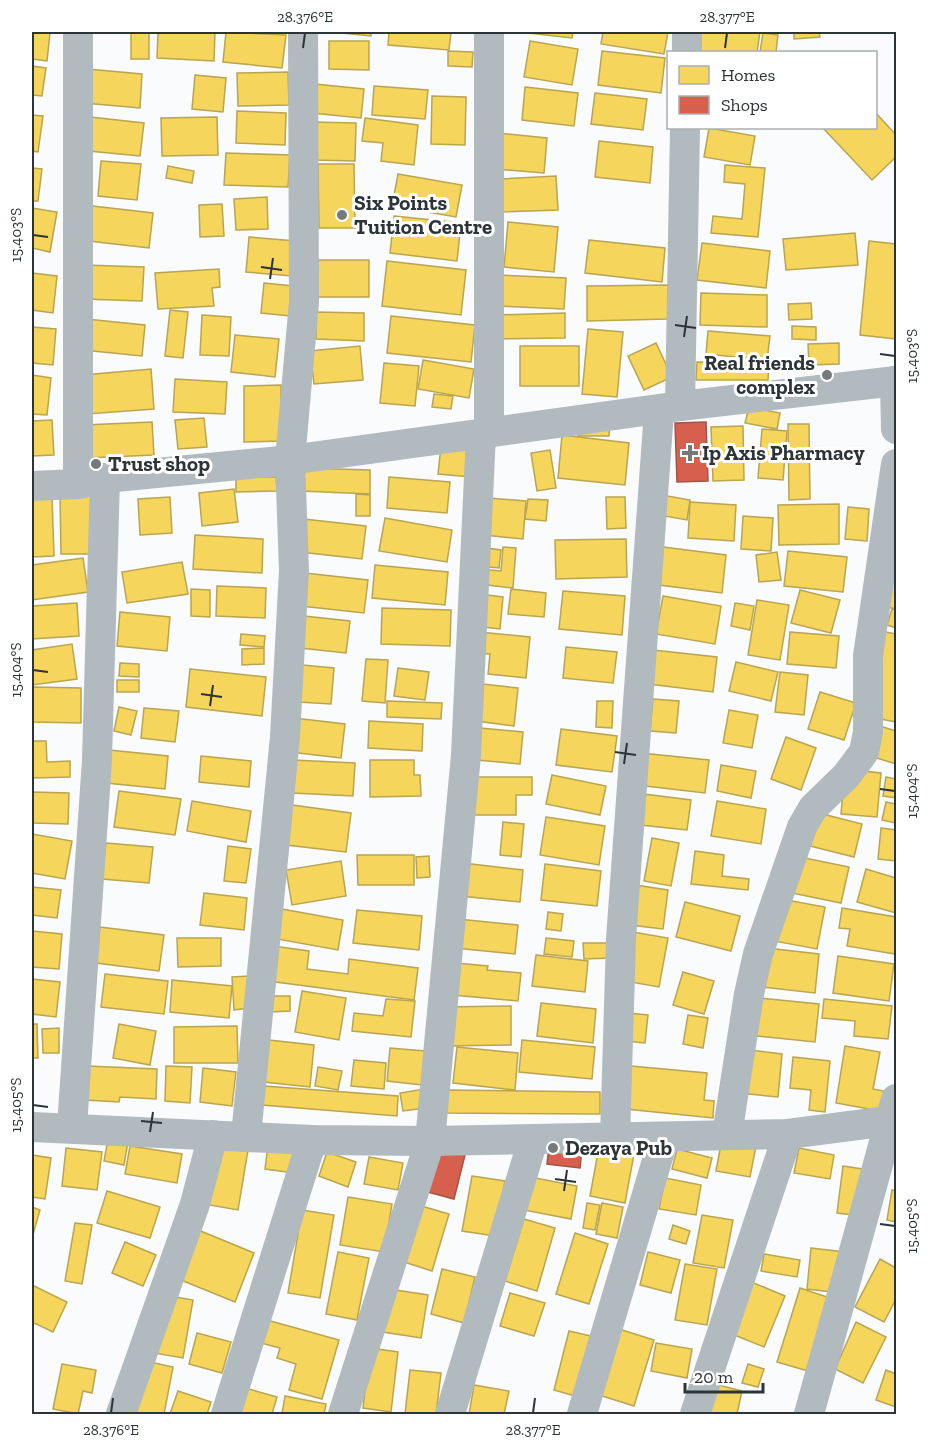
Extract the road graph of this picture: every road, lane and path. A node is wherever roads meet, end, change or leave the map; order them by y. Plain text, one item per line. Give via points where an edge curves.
1 (78, 32) edge
2 (303, 32) edge
3 (489, 32) edge
4 (687, 32) edge
5 (687, 51) edge
6 (685, 129) edge
7 (896, 381) edge
8 (669, 408) junction
9 (897, 429) edge
10 (485, 433) junction
11 (290, 460) junction
12 (897, 464) edge
13 (92, 481) junction
14 (32, 486) edge
15 (895, 1113) edge
16 (32, 1126) edge
17 (72, 1126) junction
18 (788, 1134) junction
19 (213, 1135) junction
20 (246, 1136) junction
21 (727, 1136) junction
22 (664, 1137) junction
23 (615, 1139) junction
24 (312, 1140) junction
25 (533, 1140) junction
26 (430, 1142) junction
27 (121, 1414) edge
28 (226, 1414) edge
29 (343, 1414) edge
30 (450, 1414) edge
31 (582, 1414) edge
32 (695, 1414) edge
33 (809, 1414) edge

1 - 13 street
2 - 11 street via 304,302
3 - 10 street
4 - 5 street
6 - 8 street
7 - 8 street
7 - 9 street
8 - 10 street
8 - 23 street via 621,939
10 - 11 street
10 - 26 street via 466,755
11 - 13 street
11 - 20 street via 294,570 285,737
12 - 21 street via 868,656 868,732 864,752 813,808 802,826 758,954
13 - 14 street
13 - 17 street via 97,760
15 - 18 street
15 - 33 street
16 - 17 street
17 - 19 street
18 - 21 street
18 - 32 street
19 - 20 street
19 - 27 street via 195,1204
20 - 24 street
21 - 22 street
22 - 23 street
22 - 31 street
23 - 25 street
24 - 26 street
24 - 28 street
25 - 26 street
25 - 30 street
26 - 29 street

